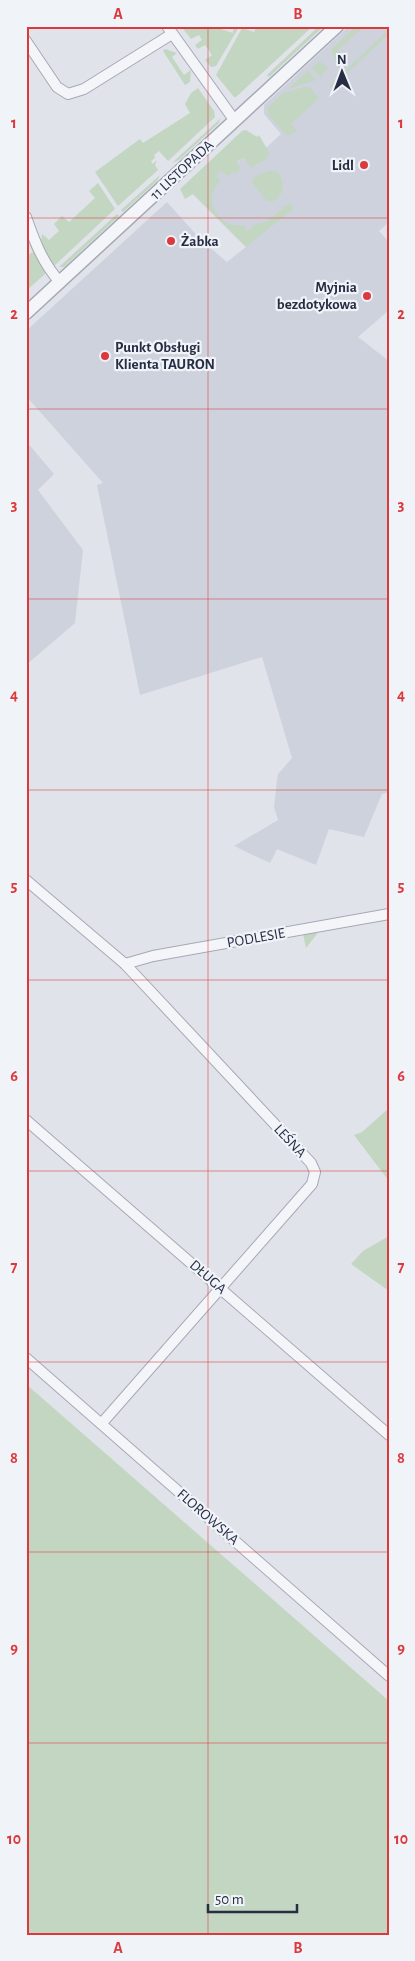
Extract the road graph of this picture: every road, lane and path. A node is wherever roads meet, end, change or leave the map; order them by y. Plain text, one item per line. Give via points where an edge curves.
1 (337, 26) edge
2 (169, 30) edge
3 (26, 41) edge
4 (235, 121) junction
5 (26, 217) edge
6 (60, 282) junction
7 (26, 313) edge
8 (26, 880) edge
9 (389, 914) edge
10 (124, 964) junction
11 (26, 1120) edge
12 (220, 1288) junction
13 (26, 1358) edge
14 (102, 1423) junction
15 (389, 1434) edge
16 (389, 1676) edge

1 - 4 street, 11 LISTOPADA
2 - 3 street via 84,89 68,94 57,87
2 - 4 street
4 - 6 street, 11 LISTOPADA
5 - 6 street via 50,272
6 - 7 street, 11 LISTOPADA
8 - 10 street, LEŚNA
9 - 10 street, PODLESIE
10 - 12 street, LEŚNA via 311,1163 315,1172 312,1184
11 - 12 street, DŁUGA
12 - 14 street, LEŚNA
12 - 15 street, DŁUGA
13 - 14 street, FLOROWSKA
14 - 16 street, FLOROWSKA

